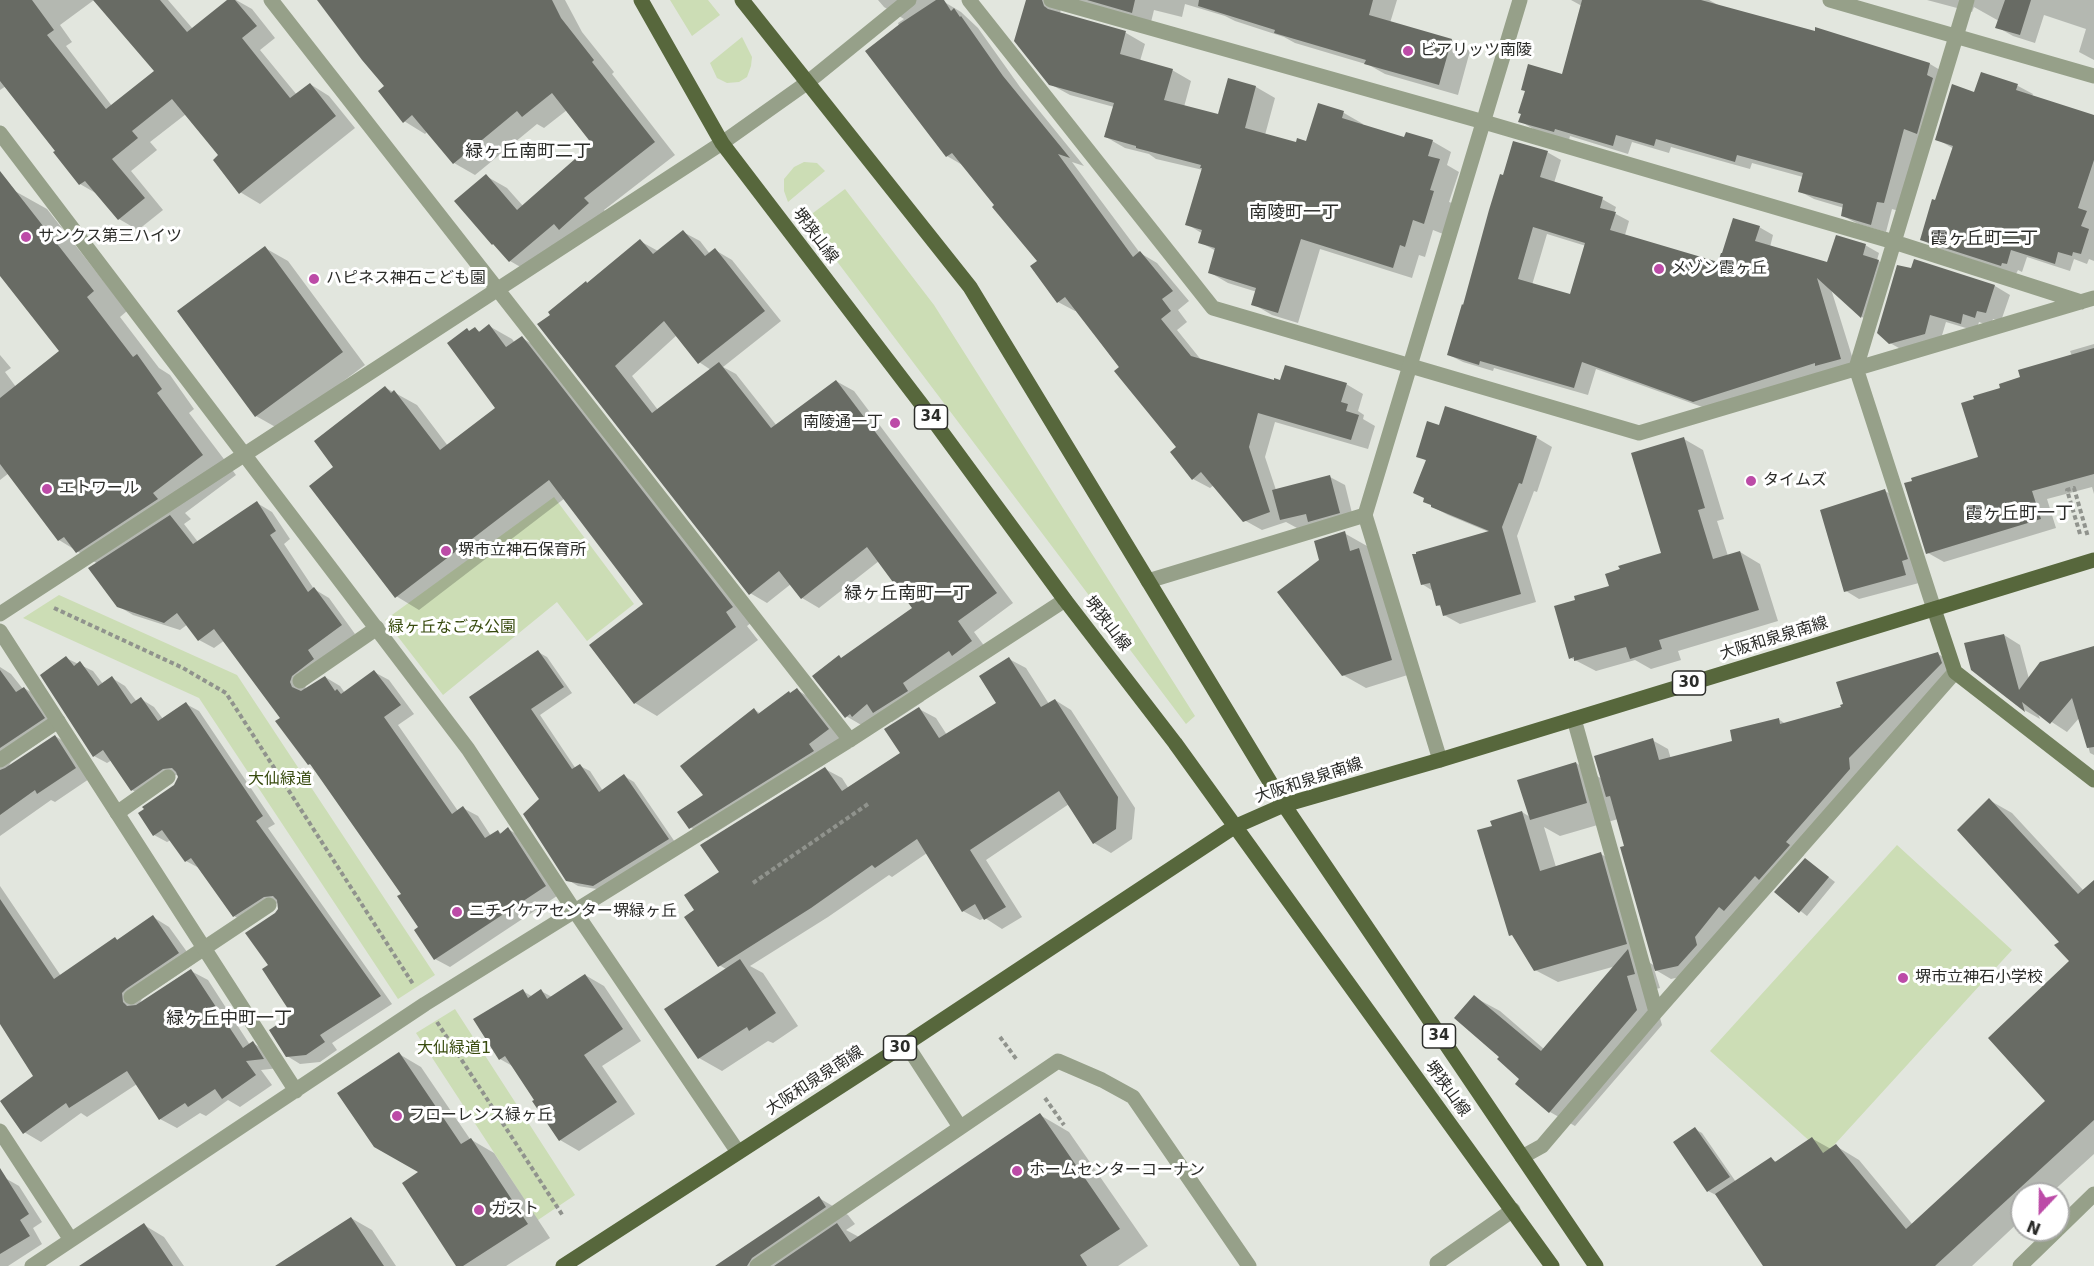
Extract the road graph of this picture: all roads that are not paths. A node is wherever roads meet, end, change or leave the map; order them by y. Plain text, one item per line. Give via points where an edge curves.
1 (271, 0) edge
2 (641, 0) edge
3 (742, 0) edge
4 (909, 0) edge
5 (969, 0) edge
6 (1051, 0) edge
7 (1520, 0) edge
8 (1830, 0) edge
9 (1967, 0) edge
10 (1956, 37) junction
11 (2094, 76) edge
12 (808, 82) junction
13 (1484, 122) junction
14 (0, 133) edge
15 (722, 143) junction
16 (1894, 242) junction
17 (497, 291) junction
18 (2088, 300) edge
19 (1410, 366) junction
20 (1856, 368) junction
21 (245, 455) junction
22 (1365, 515) junction
23 (2094, 560) edge
24 (1148, 581) junction
25 (1065, 600) junction
26 (1934, 609) junction
27 (0, 614) edge
28 (376, 628) junction
29 (0, 631) edge
30 (1954, 672) junction
31 (300, 681) dead end
32 (1574, 719) junction
33 (58, 721) junction
34 (850, 740) junction
35 (0, 760) edge
36 (1440, 760) junction
37 (168, 777) dead end
38 (2094, 780) edge
39 (1284, 805) junction
40 (117, 813) junction
41 (1234, 827) junction
42 (269, 905) dead end
43 (574, 910) junction
44 (205, 949) junction
45 (131, 997) dead end
46 (1656, 1012) junction
47 (906, 1044) junction
48 (296, 1091) junction
49 (960, 1127) junction
50 (0, 1131) edge
51 (738, 1152) junction
52 (1522, 1157) junction
53 (2094, 1194) edge
54 (1513, 1210) junction
55 (2076, 1212) junction
56 (2094, 1212) edge
57 (2070, 1218) edge
58 (71, 1240) junction
59 (2045, 1242) edge
60 (1437, 1263) dead end
61 (32, 1266) edge
62 (563, 1266) edge
63 (757, 1266) edge
64 (1249, 1266) edge
65 (1552, 1266) edge
66 (1596, 1266) edge
67 (2020, 1266) edge

1 - 17 street
2 - 15 main road, 堺狭山線 / 34
3 - 12 main road, 堺狭山線 / 34
4 - 12 street
5 - 19 street via 1213,308
6 - 13 street
7 - 13 street
8 - 10 street
9 - 10 street
10 - 11 street
10 - 16 street
12 - 15 street
12 - 24 main road, 堺狭山線 / 34 via 970,288
13 - 16 street
13 - 19 street
14 - 21 street
15 - 17 street
15 - 25 main road, 堺狭山線 / 34
16 - 18 street
16 - 20 street
17 - 21 street
17 - 34 street
18 - 20 street
19 - 20 street via 1640,434
19 - 22 street
20 - 26 street
21 - 27 street
21 - 28 street
22 - 24 street
22 - 36 street
23 - 26 main road, 大阪和泉泉南線 / 30
24 - 39 main road, 堺狭山線 / 34
25 - 34 street
25 - 41 main road, 堺狭山線 / 34
26 - 30 main road
26 - 32 main road, 大阪和泉泉南線 / 30
28 - 31 street
28 - 43 street via 468,749
29 - 33 street
30 - 38 main road
30 - 46 street
32 - 36 main road, 大阪和泉泉南線 / 30
32 - 46 street
33 - 35 street
33 - 40 street
34 - 43 street via 601,897
36 - 39 main road, 大阪和泉泉南線 / 30
37 - 40 street
39 - 41 main road, 大阪和泉泉南線 / 30
39 - 52 main road, 堺狭山線 / 34
40 - 44 street
41 - 47 main road, 大阪和泉泉南線 / 30
41 - 54 main road, 堺狭山線 / 34
42 - 44 street
43 - 48 street
43 - 51 street
44 - 45 street
44 - 48 street
46 - 52 street via 1542,1146
47 - 49 street
47 - 51 main road, 大阪和泉泉南線 / 30
48 - 58 street
49 - 63 street
49 - 64 street via 1058,1061 1102,1080 1133,1097
50 - 58 street
51 - 62 main road, 大阪和泉泉南線 / 30
52 - 66 main road, 堺狭山線 / 34
53 - 55 street
54 - 60 street
54 - 65 main road, 堺狭山線 / 34
55 - 56 street
55 - 57 street
58 - 61 street
59 - 67 street

